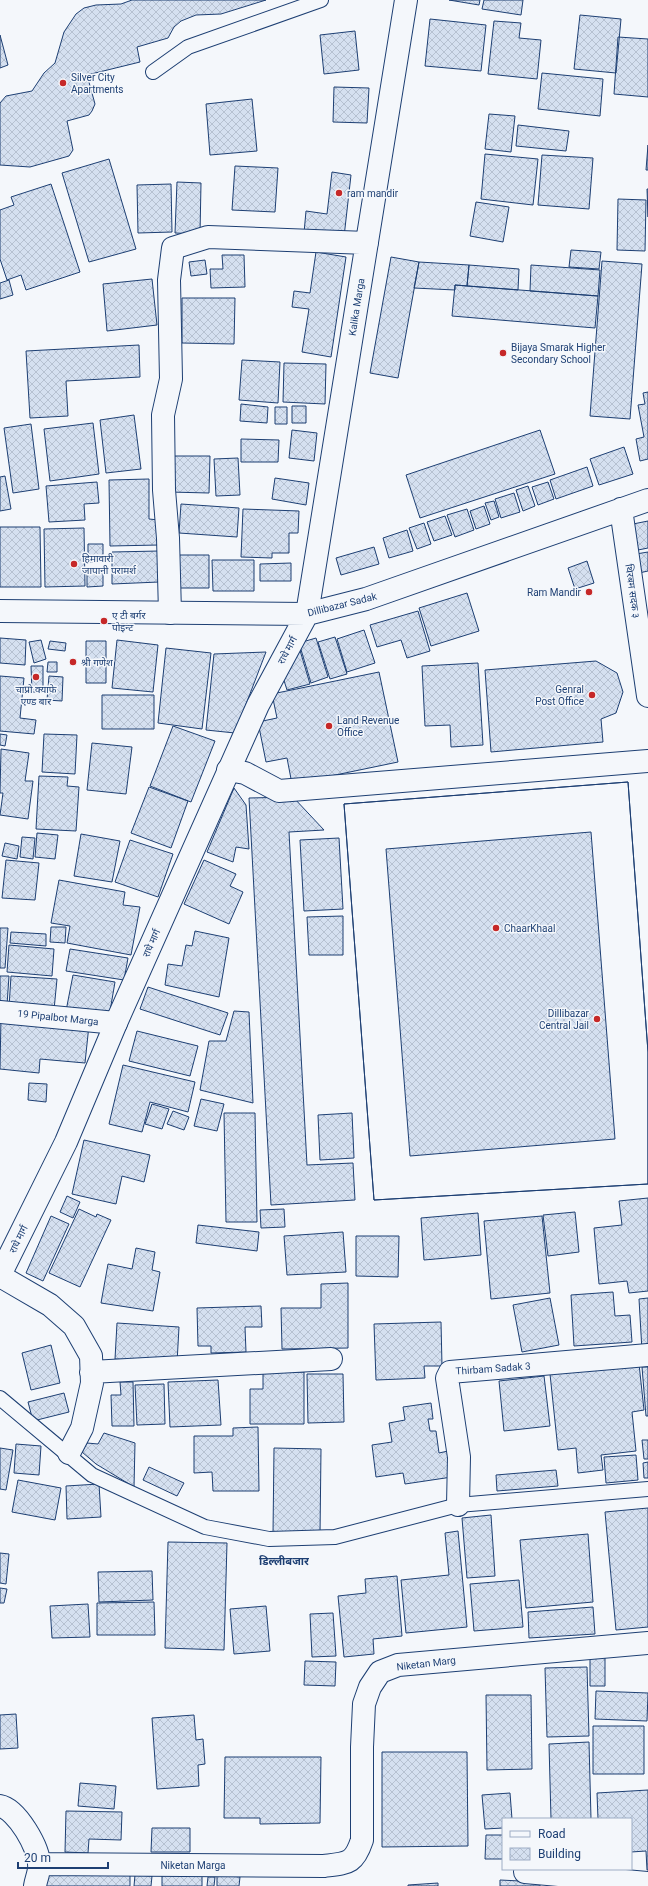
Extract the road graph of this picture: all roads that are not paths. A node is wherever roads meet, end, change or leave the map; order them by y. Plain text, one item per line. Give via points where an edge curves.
1 (321, 0) edge
2 (406, 0) edge
3 (153, 72) dead end
4 (367, 243) junction
5 (648, 500) edge
6 (621, 509) junction
7 (0, 612) edge
8 (170, 613) junction
9 (307, 614) junction
10 (648, 696) edge
11 (648, 761) edge
12 (228, 770) junction
13 (0, 1012) edge
14 (116, 1023) junction
15 (0, 1275) edge
16 (648, 1355) edge
17 (331, 1359) dead end
18 (91, 1372) junction
19 (0, 1398) edge
20 (69, 1453) junction
21 (648, 1489) edge
22 (458, 1505) junction
23 (648, 1643) edge
24 (0, 1806) edge
25 (347, 1863) joint
26 (40, 1864) junction
27 (525, 1872) dead end
28 (648, 1883) edge
29 (35, 1886) edge

1 - 3 lane via 188,47
2 - 4 street, Kalika Marga
4 - 8 street via 208,237 173,248 169,280 171,379 163,415
4 - 9 street, Kalika Marga
5 - 6 street, Dillibazar Sadak
6 - 9 street, Dillibazar Sadak via 366,599
6 - 10 street, थिरबम सदक ३
7 - 8 street, Dillibazar Sadak
8 - 9 street, Dillibazar Sadak
9 - 12 street, राधे मार्ग via 258,705
11 - 12 street via 279,791 250,776
12 - 14 street, राधे मार्ग
13 - 14 street, 19 Pipalbot Marga
14 - 15 street, राधे मार्ग via 66,1142
15 - 18 street via 50,1305 74,1326 90,1356
16 - 22 street, Thirbam Sadak 3 via 450,1372 447,1378 459,1457
17 - 18 street
18 - 20 street via 92,1383 82,1428
19 - 20 lane
20 - 22 lane via 92,1475 205,1527 269,1539 335,1537
21 - 22 lane
23 - 25 street, Niketan Marg via 398,1665 380,1672 370,1687 364,1704 362,1840 357,1854
24 - 26 street via 20,1821 35,1848
25 - 26 street, Niketan Marga via 324,1866
26 - 29 street
27 - 28 street

